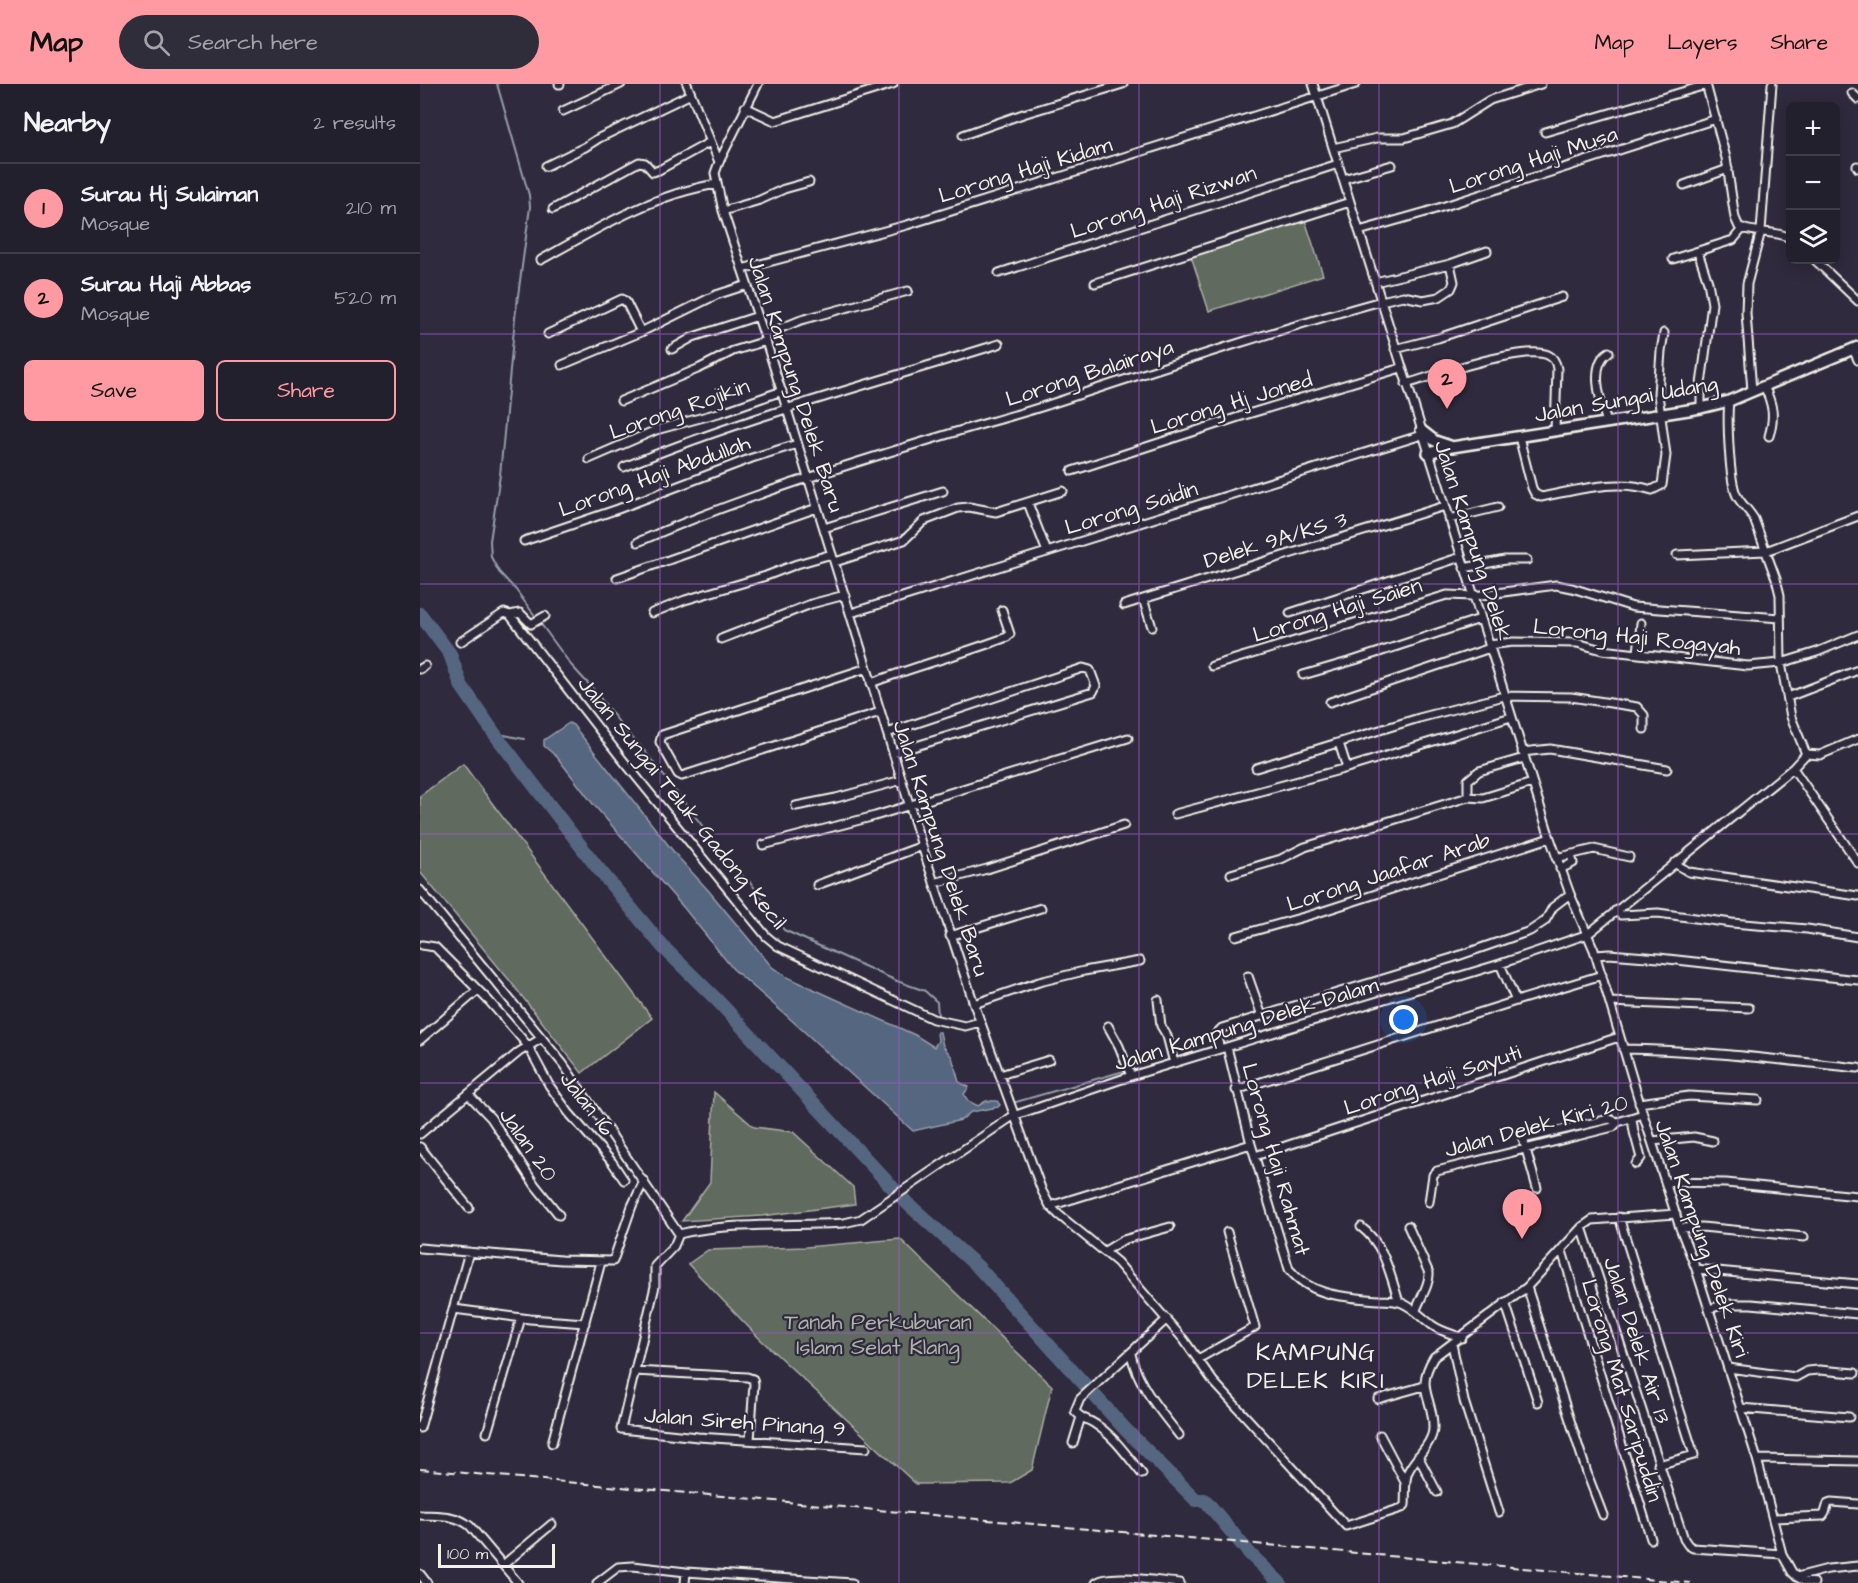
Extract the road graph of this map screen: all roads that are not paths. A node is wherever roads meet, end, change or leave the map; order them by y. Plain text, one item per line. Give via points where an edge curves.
1 (621, 84) edge
2 (687, 84) edge
3 (758, 84) edge
4 (893, 84) edge
5 (1123, 84) edge
6 (1313, 84) edge
7 (1356, 84) edge
8 (1541, 84) edge
9 (1772, 84) edge
10 (1706, 85) edge
11 (1852, 93) dead end
12 (691, 94) junction
13 (1317, 96) junction
14 (1858, 99) edge
15 (745, 108) junction
16 (563, 111) dead end
17 (1716, 119) junction
18 (1545, 132) dead end
19 (963, 135) dead end
20 (710, 142) junction
21 (1333, 148) junction
22 (719, 162) junction
23 (1338, 164) junction
24 (1392, 165) dead end
25 (546, 166) dead end
26 (1728, 169) junction
27 (1343, 179) junction
28 (809, 182) dead end
29 (717, 184) junction
30 (1684, 184) dead end
31 (1350, 202) junction
32 (553, 208) dead end
33 (723, 211) junction
34 (1743, 228) junction
35 (1359, 231) junction
36 (1761, 231) junction
37 (1786, 237) edge
38 (1487, 251) dead end
39 (1698, 252) junction
40 (1673, 259) dead end
41 (541, 260) dead end
42 (1450, 264) junction
43 (1819, 264) edge
44 (742, 269) junction
45 (999, 273) dead end
46 (1095, 282) dead end
47 (1375, 282) junction
48 (747, 285) junction
49 (908, 291) dead end
50 (1562, 297) dead end
51 (1858, 301) edge
52 (1381, 302) junction
53 (758, 316) junction
54 (641, 332) junction
55 (1664, 333) dead end
56 (548, 334) dead end
57 (765, 338) junction
58 (999, 344) dead end
59 (1856, 348) edge
60 (672, 349) dead end
61 (1395, 349) junction
62 (1609, 352) dead end
63 (1858, 360) edge
64 (562, 365) dead end
65 (1401, 368) junction
66 (1406, 384) junction
67 (1764, 386) junction
68 (1752, 391) junction
69 (782, 392) junction
70 (621, 401) dead end
71 (1729, 401) junction
72 (1701, 408) junction
73 (787, 409) junction
74 (1660, 415) junction
75 (1607, 423) junction
76 (1555, 431) junction
77 (1422, 432) junction
78 (1769, 436) dead end
79 (1519, 437) junction
80 (797, 444) junction
81 (1452, 447) junction
82 (1428, 453) junction
83 (589, 459) dead end
84 (624, 467) dead end
85 (1072, 471) dead end
86 (809, 479) junction
87 (943, 491) dead end
88 (1063, 491) dead end
89 (1028, 503) junction
90 (1445, 506) junction
91 (1498, 507) dead end
92 (818, 508) junction
93 (1858, 516) edge
94 (1449, 519) junction
95 (824, 528) junction
96 (524, 541) dead end
97 (638, 542) dead end
98 (1766, 551) junction
99 (1047, 552) junction
100 (832, 554) junction
101 (1677, 555) dead end
102 (1461, 557) junction
103 (1527, 560) dead end
104 (835, 562) junction
105 (1464, 568) junction
106 (617, 579) dead end
107 (844, 595) junction
108 (1474, 596) junction
109 (1143, 599) junction
110 (1124, 605) dead end
111 (1002, 610) dead end
112 (652, 613) dead end
113 (851, 613) junction
114 (1290, 613) dead end
115 (545, 616) dead end
116 (512, 617) junction
117 (1780, 618) junction
118 (1480, 619) junction
119 (1641, 623) dead end
120 (1152, 627) dead end
121 (1858, 635) edge
122 (722, 639) dead end
123 (460, 642) dead end
124 (1489, 646) junction
125 (1638, 653) junction
126 (1781, 663) junction
127 (1212, 666) dead end
128 (867, 668) junction
129 (1858, 670) edge
130 (1303, 675) dead end
131 (871, 683) junction
132 (1504, 696) junction
133 (1788, 697) junction
134 (1330, 702) dead end
135 (880, 712) junction
136 (1511, 717) junction
137 (1644, 729) dead end
138 (887, 732) junction
139 (1128, 738) dead end
140 (1858, 739) edge
141 (1339, 743) junction
142 (893, 753) junction
143 (1806, 754) junction
144 (1523, 755) junction
145 (1256, 768) dead end
146 (1347, 768) junction
147 (1793, 768) junction
148 (1667, 769) dead end
149 (902, 780) junction
150 (1532, 783) junction
151 (1468, 797) junction
152 (910, 805) junction
153 (796, 806) dead end
154 (1175, 814) dead end
155 (1124, 825) dead end
156 (1550, 838) junction
157 (763, 845) dead end
158 (922, 846) junction
159 (1571, 854) junction
160 (1556, 858) junction
161 (1629, 858) dead end
162 (1674, 863) junction
163 (1858, 863) edge
164 (1560, 869) junction
165 (1231, 874) dead end
166 (934, 883) junction
167 (817, 885) dead end
168 (420, 890) edge
169 (1570, 894) junction
170 (1858, 896) edge
171 (1041, 908) dead end
172 (1615, 911) junction
173 (1588, 934) junction
174 (950, 936) junction
175 (1236, 936) dead end
176 (1858, 938) edge
177 (421, 945) edge
178 (1596, 955) junction
179 (1140, 961) dead end
180 (1500, 964) junction
181 (1602, 975) junction
182 (1248, 976) dead end
183 (1858, 980) edge
184 (478, 990) junction
185 (1158, 1000) dead end
186 (1516, 1001) junction
187 (1610, 1002) junction
188 (974, 1004) junction
189 (1749, 1008) dead end
190 (1262, 1016) junction
191 (980, 1022) junction
192 (1108, 1026) dead end
193 (1619, 1037) junction
194 (542, 1038) junction
195 (420, 1040) edge
196 (1221, 1045) junction
197 (528, 1046) junction
198 (1623, 1049) junction
199 (1049, 1060) dead end
200 (1174, 1063) junction
201 (1858, 1068) edge
202 (1130, 1072) junction
203 (1000, 1076) junction
204 (1236, 1090) junction
205 (468, 1094) junction
206 (1758, 1101) dead end
207 (1639, 1103) junction
208 (1643, 1114) junction
209 (1013, 1116) junction
210 (1632, 1119) junction
211 (1618, 1122) junction
212 (420, 1134) edge
213 (1652, 1141) junction
214 (1713, 1141) dead end
215 (1251, 1144) junction
216 (420, 1147) edge
217 (1526, 1148) junction
218 (1255, 1156) junction
219 (1636, 1164) dead end
220 (624, 1180) dead end
221 (644, 1180) junction
222 (1665, 1182) junction
223 (1537, 1188) dead end
224 (1858, 1196) edge
225 (1430, 1202) dead end
226 (1050, 1206) junction
227 (470, 1208) dead end
228 (1676, 1214) junction
229 (559, 1215) dead end
230 (1619, 1217) junction
231 (1408, 1226) dead end
232 (1170, 1227) dead end
233 (1361, 1227) dead end
234 (1582, 1227) junction
235 (1680, 1228) junction
236 (1227, 1232) dead end
237 (679, 1234) junction
238 (1804, 1238) dead end
239 (420, 1248) edge
240 (1105, 1251) junction
241 (1562, 1251) junction
242 (469, 1252) junction
243 (601, 1262) junction
244 (1696, 1269) junction
245 (1858, 1284) edge
246 (1527, 1287) junction
247 (1399, 1302) junction
248 (1505, 1302) junction
249 (454, 1309) junction
250 (1709, 1309) junction
251 (1416, 1310) junction
252 (1858, 1314) edge
253 (521, 1318) junction
254 (1167, 1319) junction
255 (585, 1323) junction
256 (1462, 1338) junction
257 (1452, 1344) junction
258 (1131, 1354) junction
259 (1198, 1359) junction
260 (1728, 1368) junction
261 (634, 1371) junction
262 (1856, 1373) dead end
263 (1424, 1386) junction
264 (1378, 1399) dead end
265 (1538, 1402) dead end
266 (1740, 1408) junction
267 (1850, 1417) dead end
268 (1081, 1418) junction
269 (420, 1428) edge
270 (487, 1433) dead end
271 (1179, 1435) dead end
272 (1380, 1435) dead end
273 (750, 1440) junction
274 (552, 1443) dead end
275 (1073, 1443) dead end
276 (866, 1448) dead end
277 (1418, 1456) junction
278 (1757, 1459) junction
279 (1858, 1461) edge
280 (1658, 1465) junction
281 (1142, 1474) dead end
282 (1406, 1484) junction
283 (1437, 1492) dead end
284 (1858, 1504) edge
285 (1498, 1512) dead end
286 (420, 1515) edge
287 (1603, 1515) dead end
288 (1773, 1518) junction
289 (552, 1524) dead end
290 (1651, 1539) dead end
291 (1782, 1554) junction
292 (503, 1565) junction
293 (1858, 1566) edge
294 (686, 1572) junction
295 (420, 1574) edge
296 (1797, 1577) junction
297 (607, 1580) edge
298 (836, 1582) edge
299 (1098, 1582) edge
300 (428, 1583) edge
301 (518, 1583) edge
302 (597, 1583) edge
303 (685, 1583) edge
304 (852, 1583) edge
305 (1180, 1583) edge
306 (1814, 1583) edge

1 - 16 street
2 - 12 street
3 - 15 street, Jalan Kampung Delek Baru
4 - 15 street via 775,120
5 - 19 street
6 - 13 street, Jalan Kampung Delek
7 - 13 street, Lorong Haji Kidam
8 - 21 street via 1490,100 1452,124 1404,138 1377,138
9 - 36 street
10 - 17 street
10 - 18 street
11 - 14 street
12 - 20 street
12 - 25 street
13 - 21 street, Jalan Kampung Delek
13 - 44 street, Lorong Haji Kidam via 956,210
15 - 22 street, Jalan Kampung Delek Baru
17 - 26 street
17 - 35 street, Lorong Haji Musa
20 - 22 street
20 - 32 street via 659,170 653,171 639,162
21 - 23 street, Jalan Kampung Delek
22 - 29 street, Jalan Kampung Delek Baru
23 - 27 street, Jalan Kampung Delek
23 - 45 street, Lorong Haji Rizwan
24 - 27 street
26 - 30 street
26 - 34 street via 1735,218
27 - 31 street, Jalan Kampung Delek
28 - 33 street
29 - 33 street, Jalan Kampung Delek Baru
29 - 41 street via 655,201
31 - 35 street, Jalan Kampung Delek
31 - 46 street
33 - 44 street, Jalan Kampung Delek Baru
34 - 36 street
34 - 39 street via 1733,240
35 - 47 street, Jalan Kampung Delek
36 - 37 street
36 - 68 street via 1747,284
38 - 42 street
39 - 40 street
39 - 72 street via 1712,304
42 - 47 street
42 - 52 street, Lorong Balairaya via 1454,282 1439,297 1423,300 1403,296
43 - 51 street
44 - 48 street, Jalan Kampung Delek Baru
47 - 52 street, Jalan Kampung Delek
48 - 53 street, Jalan Kampung Delek Baru
48 - 54 street via 716,295
49 - 57 street via 801,320
50 - 61 street
52 - 61 street, Jalan Kampung Delek
52 - 86 street, Lorong Balairaya
53 - 57 street, Jalan Kampung Delek Baru
53 - 60 street
54 - 56 street via 622,299
54 - 64 street
55 - 74 street via 1658,394
57 - 69 street, Jalan Kampung Delek Baru
57 - 70 street
58 - 73 street
59 - 63 street
59 - 67 street, Jalan Sungai Udang
61 - 65 street, Jalan Kampung Delek
62 - 75 street via 1598,367
65 - 66 street, Jalan Kampung Delek
65 - 85 street, Lorong Hj Joned
66 - 76 street via 1503,356 1540,352 1550,355 1557,369
66 - 77 street, Jalan Kampung Delek
67 - 68 street, Jalan Sungai Udang
67 - 78 street via 1774,420
68 - 71 street, Jalan Sungai Udang
69 - 73 street, Jalan Kampung Delek Baru
69 - 83 street, Lorong Rojikin via 656,430
71 - 72 street, Jalan Sungai Udang
71 - 98 street via 1734,488 1754,519
72 - 74 street, Jalan Sungai Udang
73 - 80 street, Jalan Kampung Delek Baru
73 - 84 street
74 - 75 street, Jalan Sungai Udang
74 - 79 street via 1666,455 1662,485 1652,490 1637,485 1609,485 1541,497 1532,488
75 - 76 street, Jalan Sungai Udang
76 - 79 street, Jalan Sungai Udang
77 - 81 street
77 - 82 street, Jalan Kampung Delek
77 - 99 street, Lorong Saidin
79 - 81 street, Jalan Sungai Udang
80 - 86 street, Jalan Kampung Delek Baru
80 - 96 street, Lorong Haji Abdullah
81 - 82 street, Jalan Sungai Udang
82 - 90 street, Jalan Kampung Delek
86 - 92 street, Jalan Kampung Delek Baru
86 - 97 street, Lorong Balairaya
87 - 95 street
88 - 89 street
89 - 99 street
89 - 104 street via 996,512 958,508 924,521 904,540
90 - 94 street, Jalan Kampung Delek
90 - 109 street, Delek 9A/KS 3
91 - 94 street
92 - 95 street, Jalan Kampung Delek Baru
92 - 106 street
93 - 98 street
94 - 102 street, Jalan Kampung Delek
95 - 100 street, Jalan Kampung Delek Baru
98 - 101 street
98 - 117 street via 1778,587
99 - 113 street, Lorong Saidin
100 - 104 street, Jalan Kampung Delek Baru
100 - 112 street
102 - 105 street, Jalan Kampung Delek
102 - 114 street
103 - 105 street
104 - 107 street, Jalan Kampung Delek Baru
105 - 108 street, Jalan Kampung Delek
107 - 113 street, Jalan Kampung Delek Baru
107 - 122 street
108 - 117 street, Lorong Haji Saien via 1556,585 1633,607
108 - 118 street, Jalan Kampung Delek
108 - 127 street, Lorong Haji Saien via 1452,594 1425,601
109 - 110 street, Delek 9A/KS 3
109 - 120 street
111 - 131 street via 1010,634 1007,637
113 - 128 street, Jalan Kampung Delek Baru
115 - 116 street via 531,624 517,612
116 - 123 street via 504,614
116 - 191 street, Jalan Sungai Teluk Gadong Kecil via 766,936 778,946 933,1019 965,1026
117 - 126 street
118 - 124 street, Jalan Kampung Delek
118 - 130 street
119 - 125 street
121 - 126 street, Lorong Haji Rogayah
124 - 125 street, Lorong Haji Rogayah via 1513,642 1577,643
124 - 132 street, Jalan Kampung Delek
124 - 134 street, Lorong Haji Rogayah via 1456,661
125 - 126 street, Lorong Haji Rogayah via 1748,666
126 - 133 street
128 - 131 street, Jalan Kampung Delek Baru
128 - 135 street via 662,735 660,742 682,776
129 - 133 street
131 - 135 street, Jalan Kampung Delek Baru
132 - 136 street, Jalan Kampung Delek
132 - 137 street via 1571,698 1637,707 1644,715
132 - 141 street
133 - 143 street
135 - 138 street, Jalan Kampung Delek Baru
136 - 144 street, Jalan Kampung Delek
136 - 146 street
138 - 142 street, Jalan Kampung Delek Baru
138 - 142 street via 1087,667 1096,686 1093,692
139 - 152 street
140 - 143 street via 1820,754
141 - 145 street
141 - 146 street
142 - 149 street, Jalan Kampung Delek Baru
143 - 147 street, Jalan Kampung Delek Dalam
144 - 148 street via 1550,749
144 - 150 street, Jalan Kampung Delek
144 - 151 street via 1479,771 1468,780
146 - 154 street
147 - 162 street, Jalan Kampung Delek Dalam
147 - 163 street
149 - 152 street, Jalan Kampung Delek Baru
149 - 153 street
150 - 151 street via 1483,798
150 - 156 street, Jalan Kampung Delek
151 - 165 street
152 - 157 street
152 - 158 street, Jalan Kampung Delek Baru
155 - 166 street
156 - 160 street, Jalan Kampung Delek
156 - 175 street, Lorong Jaafar Arab
158 - 166 street, Jalan Kampung Delek Baru
158 - 167 street
159 - 160 street
159 - 161 street via 1594,849
159 - 164 street via 1573,864
160 - 164 street, Jalan Kampung Delek
162 - 170 street via 1689,872
162 - 172 street, Jalan Kampung Delek Dalam
164 - 169 street, Jalan Kampung Delek
166 - 174 street, Jalan Kampung Delek Baru
168 - 194 street
169 - 173 street, Jalan Kampung Delek
169 - 190 street via 1530,931
171 - 174 street
172 - 173 street, Jalan Kampung Delek Dalam
172 - 176 street via 1621,915 1666,914 1807,929
173 - 178 street, Jalan Kampung Delek Kiri
173 - 180 street, Jalan Kampung Delek Dalam
174 - 188 street, Jalan Kampung Delek Baru
177 - 184 street, Jalan 16 via 435,947
178 - 181 street, Jalan Kampung Delek Kiri
178 - 183 street
179 - 188 street via 1039,982
180 - 186 street
180 - 196 street, Jalan Kampung Delek Dalam
181 - 186 street
181 - 187 street, Jalan Kampung Delek Kiri
182 - 190 street
184 - 195 street
184 - 197 street, Jalan 16
185 - 200 street via 1161,1026
186 - 204 street
187 - 189 street
187 - 193 street, Jalan Kampung Delek Kiri
188 - 191 street, Jalan Kampung Delek Baru
190 - 196 street via 1217,1030
191 - 203 street, Jalan Kampung Delek Baru
192 - 202 street
193 - 198 street, Jalan Kampung Delek Kiri
193 - 218 street, Lorong Haji Sayuti
194 - 197 street
194 - 221 street
196 - 200 street, Jalan Kampung Delek Dalam
196 - 204 street, Lorong Haji Rahmat
197 - 205 street
197 - 220 street, Jalan 16 via 569,1113
198 - 201 street via 1735,1055
198 - 207 street, Jalan Kampung Delek Kiri
199 - 203 street
200 - 202 street, Jalan Kampung Delek Dalam
202 - 209 street, Jalan Kampung Delek Dalam
203 - 209 street, Jalan Kampung Delek Baru
204 - 215 street, Lorong Haji Rahmat
205 - 212 street
205 - 229 street, Jalan 20 via 491,1118
206 - 207 street via 1689,1096
207 - 208 street, Jalan Kampung Delek Kiri
208 - 210 street, Jalan Delek Kiri 20
208 - 213 street, Jalan Kampung Delek Kiri
209 - 226 street, Jalan Kampung Delek Baru
209 - 237 street, Jalan Kampung Delek Dalam via 861,1219
210 - 211 street, Jalan Delek Kiri 20
210 - 219 street via 1641,1158
211 - 217 street, Jalan Delek Kiri 20 via 1613,1127
211 - 217 street, Jalan Delek Kiri 20 via 1609,1119 1523,1139
213 - 214 street via 1694,1137
213 - 222 street, Jalan Kampung Delek Kiri
215 - 218 street, Lorong Haji Rahmat
215 - 226 street
216 - 227 street
217 - 223 street
217 - 225 street, Jalan Delek Kiri 20 via 1435,1172
218 - 247 street, Lorong Haji Rahmat via 1293,1275 1318,1291
221 - 237 street
221 - 243 street via 615,1259
222 - 224 street via 1726,1183
222 - 228 street, Jalan Kampung Delek Kiri
226 - 240 street, Jalan Kampung Delek Baru
228 - 230 street
228 - 235 street, Jalan Kampung Delek Kiri
230 - 234 street via 1592,1220
230 - 280 street via 1694,1455
231 - 251 street via 1430,1279
232 - 240 street via 1123,1240
233 - 247 street via 1382,1250
234 - 241 street
234 - 280 street, Jalan Delek Air 13
235 - 238 street
235 - 244 street, Jalan Kampung Delek Kiri
236 - 259 street via 1255,1327
237 - 261 street via 674,1246 655,1266 655,1286
239 - 242 street
240 - 254 street, Jalan Kampung Delek Baru
241 - 246 street
241 - 290 street, Lorong Mat Saripuddin
242 - 243 street
242 - 249 street
243 - 255 street
244 - 245 street
244 - 250 street, Jalan Kampung Delek Kiri
246 - 248 street
246 - 287 street
247 - 251 street, Lorong Haji Rahmat
248 - 256 street
248 - 265 street
249 - 253 street
249 - 269 street
250 - 252 street via 1751,1304
250 - 260 street, Jalan Kampung Delek Kiri
251 - 256 street, Lorong Haji Rahmat via 1432,1325
253 - 255 street
253 - 270 street
254 - 258 street
254 - 259 street, Jalan Kampung Delek Baru
255 - 274 street
256 - 257 street
257 - 263 street via 1434,1357
257 - 285 street via 1464,1401
258 - 268 street via 1080,1399 1075,1411
258 - 271 street via 1140,1380
259 - 282 street, Jalan Kampung Delek Baru via 1213,1381 1346,1526 1402,1508
260 - 262 street via 1796,1377 1819,1370
260 - 266 street, Jalan Kampung Delek Kiri
261 - 273 street via 753,1379
261 - 273 street, Jalan Sireh Pinang 9 via 621,1429
263 - 264 street
263 - 277 street via 1434,1431
266 - 267 street
266 - 278 street, Jalan Kampung Delek Kiri
268 - 275 street
268 - 281 street via 1095,1423
272 - 282 street
273 - 276 street, Jalan Sireh Pinang 9
277 - 282 street
277 - 283 street
278 - 279 street
278 - 288 street, Jalan Kampung Delek Kiri
280 - 291 street, Jalan Delek Air 13 via 1688,1545
284 - 288 street via 1831,1502 1822,1516
286 - 292 street via 461,1519
288 - 291 street, Jalan Kampung Delek Kiri
289 - 292 street
291 - 296 street
292 - 301 street
293 - 296 street
294 - 297 street via 618,1567
294 - 298 street
294 - 303 street
295 - 300 street
296 - 306 street
297 - 302 street
298 - 304 street
299 - 305 street via 1114,1578

